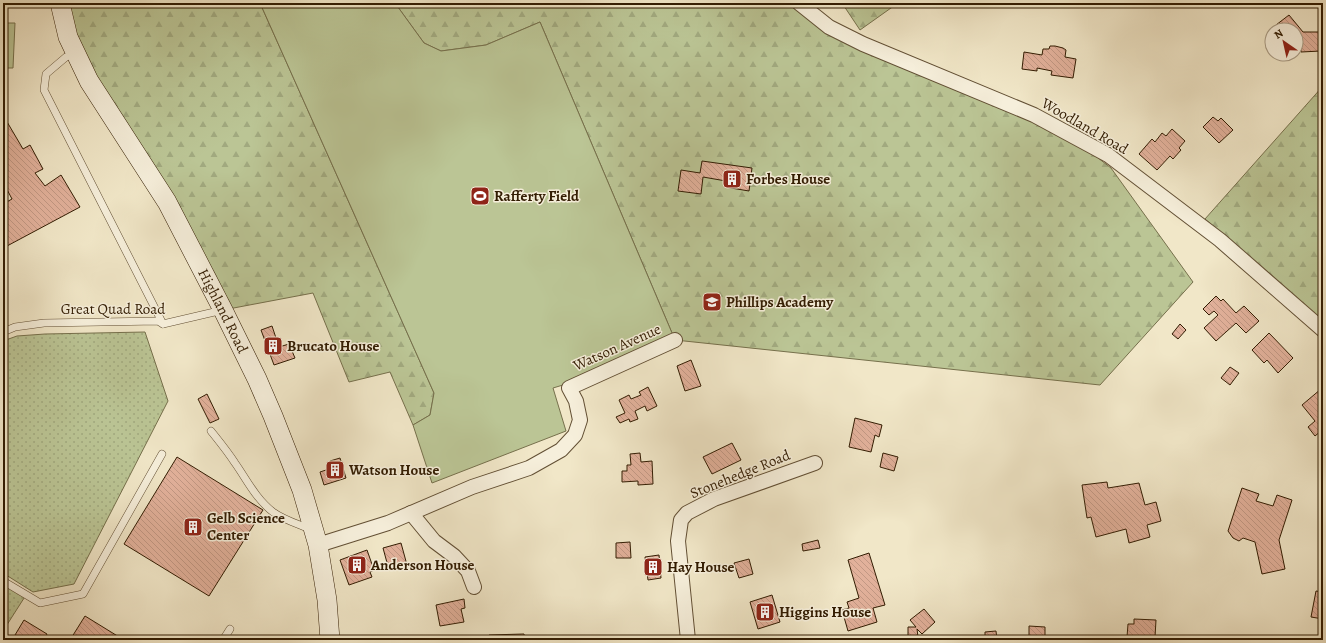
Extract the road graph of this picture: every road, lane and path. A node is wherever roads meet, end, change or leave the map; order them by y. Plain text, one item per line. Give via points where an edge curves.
1 (60, 3) edge
2 (800, 3) edge
3 (76, 53) junction
4 (224, 310) junction
5 (163, 324) junction
6 (1323, 330) edge
7 (3, 332) edge
8 (675, 340) dead end
9 (211, 431) dead end
10 (162, 454) dead end
11 (815, 463) dead end
12 (411, 513) junction
13 (316, 538) junction
14 (3, 581) edge
15 (474, 587) dead end
16 (230, 629) dead end
17 (223, 640) edge
18 (330, 640) edge
19 (688, 640) edge

1 - 3 street, Highland Road via 68,37
2 - 6 street, Woodland Road via 829,27 863,44 1034,115 1108,155 1220,240
3 - 4 street, Highland Road via 89,81 167,202
3 - 5 lane via 66,57 46,74 44,90
4 - 5 lane, Great Quad Road
4 - 13 street, Highland Road via 286,446
5 - 7 lane, Great Quad Road via 158,321 58,323 15,327
8 - 12 street, Watson Avenue via 570,388 580,420 575,435 561,450 529,468 472,487
9 - 13 lane via 255,494 272,511
10 - 14 lane via 83,594 40,603
11 - 19 street, Stonehedge Road via 714,499 687,513 681,520 678,541
12 - 13 street, Watson Avenue via 388,523
12 - 15 street via 434,541 468,571
13 - 18 street, Highland Road via 327,600
16 - 17 lane

